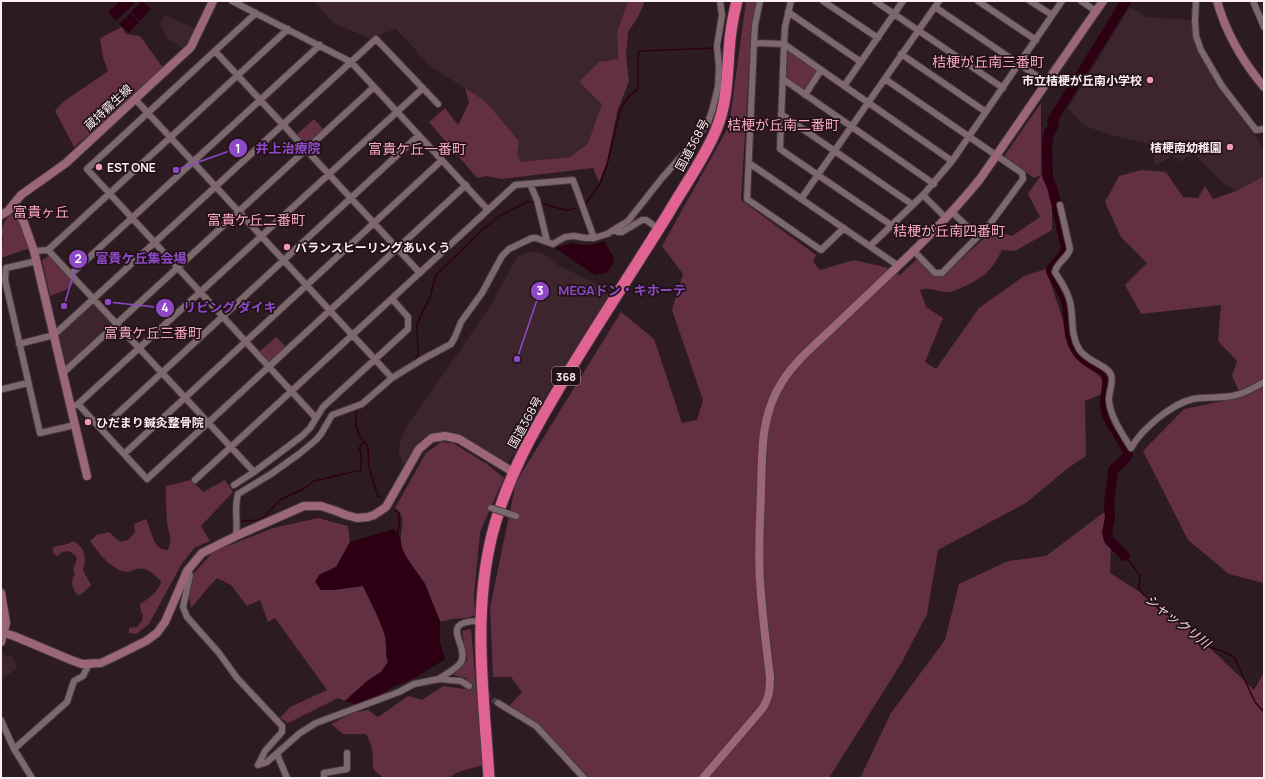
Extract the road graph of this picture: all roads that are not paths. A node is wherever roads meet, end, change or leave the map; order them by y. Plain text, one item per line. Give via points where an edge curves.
1 (213, 1) edge
2 (232, 1) edge
3 (720, 1) edge
4 (737, 1) edge
5 (760, 1) edge
6 (791, 1) edge
7 (823, 1) edge
8 (876, 1) edge
9 (903, 1) edge
10 (939, 1) edge
11 (978, 1) edge
12 (1030, 1) edge
13 (1062, 1) edge
14 (1081, 1) edge
15 (1103, 1) edge
16 (1196, 1) edge
17 (1217, 1) edge
18 (1253, 1) edge
19 (935, 7) junction
20 (1096, 11) junction
21 (788, 12) junction
22 (256, 13) junction
23 (894, 14) junction
24 (1052, 16) junction
25 (1263, 23) edge
26 (288, 29) junction
27 (918, 31) junction
28 (878, 38) junction
29 (1036, 40) junction
30 (754, 43) junction
31 (784, 44) junction
32 (320, 45) junction
33 (215, 51) junction
34 (901, 54) junction
35 (351, 62) junction
36 (861, 62) junction
37 (1019, 64) junction
38 (821, 70) junction
39 (238, 75) junction
40 (885, 79) junction
41 (783, 80) junction
42 (1047, 83) junction
43 (374, 86) junction
44 (844, 86) junction
45 (1264, 87) edge
46 (422, 88) junction
47 (1003, 88) junction
48 (805, 95) junction
49 (135, 99) junction
50 (261, 100) junction
51 (868, 103) junction
52 (438, 104) dead end
53 (397, 111) junction
54 (986, 112) junction
55 (147, 113) junction
56 (781, 114) junction
57 (283, 124) junction
58 (852, 126) junction
59 (1264, 129) edge
60 (419, 135) junction
61 (170, 137) junction
62 (969, 137) junction
63 (306, 149) junction
64 (834, 151) junction
65 (995, 155) junction
66 (442, 160) junction
67 (952, 161) junction
68 (193, 162) junction
69 (749, 163) junction
70 (329, 174) junction
71 (818, 175) junction
72 (530, 184) junction
73 (934, 184) junction
74 (466, 185) junction
75 (216, 187) junction
76 (109, 193) junction
77 (923, 195) junction
78 (351, 198) junction
79 (801, 200) junction
80 (14, 203) junction
81 (913, 205) junction
82 (1060, 205) dead end
83 (488, 210) junction
84 (239, 212) junction
85 (1, 215) edge
86 (949, 215) junction
87 (132, 218) junction
88 (374, 223) junction
89 (891, 225) junction
90 (844, 228) junction
91 (659, 229) junction
92 (615, 230) junction
93 (261, 236) junction
94 (978, 237) junction
95 (594, 238) junction
96 (546, 241) junction
97 (155, 243) junction
98 (870, 246) junction
99 (398, 248) junction
100 (48, 250) junction
101 (913, 250) junction
102 (34, 251) junction
103 (37, 260) junction
104 (284, 261) junction
105 (897, 265) junction
106 (178, 268) junction
107 (420, 273) junction
108 (71, 274) junction
109 (307, 286) junction
110 (201, 292) junction
111 (392, 298) junction
112 (94, 299) junction
113 (330, 311) junction
114 (223, 317) junction
115 (117, 324) junction
116 (54, 335) junction
117 (352, 335) junction
118 (246, 342) junction
119 (19, 344) junction
120 (140, 348) junction
121 (375, 360) junction
122 (269, 367) junction
123 (63, 373) junction
124 (162, 373) junction
125 (390, 376) junction
126 (1264, 382) edge
127 (28, 383) junction
128 (3, 389) dead end
129 (292, 391) junction
130 (185, 398) junction
131 (75, 405) junction
132 (316, 418) junction
133 (208, 422) junction
134 (75, 425) junction
135 (101, 429) junction
136 (231, 447) junction
137 (124, 454) junction
138 (254, 472) junction
139 (513, 472) junction
140 (87, 476) dead end
141 (195, 480) dead end
142 (234, 485) dead end
143 (491, 508) dead end
144 (516, 516) dead end
145 (236, 536) junction
146 (187, 570) junction
147 (1, 593) edge
148 (480, 621) junction
149 (4, 633) junction
150 (1, 642) edge
151 (89, 664) junction
152 (439, 680) junction
153 (469, 686) tunnel mouth
154 (498, 703) tunnel mouth
155 (1, 720) edge
156 (14, 749) junction
157 (347, 753) dead end
158 (277, 754) junction
159 (32, 778) edge
160 (287, 778) edge
161 (324, 778) edge
162 (489, 778) edge
163 (584, 778) edge
164 (703, 778) edge

1 - 49 street, 蔵持霧生線 via 191,46
2 - 22 street
3 - 92 street via 722,15 717,48 718,87 707,125 628,221
4 - 91 highway, 国道368号 / 368 via 729,49 727,88 721,116 705,152
5 - 30 street
6 - 21 street
7 - 28 street
8 - 23 street
9 - 23 street
10 - 19 street
11 - 29 street
12 - 24 street
13 - 24 street
14 - 20 street
15 - 20 street
16 - 59 street via 1196,36 1207,61 1226,92 1256,130
17 - 45 street via 1238,50
18 - 25 street
19 - 27 street
19 - 37 street
20 - 42 street
21 - 31 street
21 - 36 street
22 - 26 street
22 - 33 street
23 - 27 street
23 - 28 street
24 - 29 street
26 - 32 street
26 - 39 street
27 - 34 street
27 - 47 street
28 - 36 street
29 - 37 street
30 - 31 street
30 - 69 street
31 - 38 street
31 - 41 street
32 - 35 street
32 - 50 street
33 - 39 street
33 - 55 street
34 - 40 street
34 - 54 street
35 - 43 street
35 - 46 street via 376,39
35 - 57 street
36 - 44 street
37 - 42 street
37 - 47 street
38 - 44 street
38 - 48 street
39 - 50 street
39 - 61 street
40 - 51 street
40 - 62 street
41 - 48 street
41 - 56 street
42 - 65 street
43 - 53 street
43 - 63 street
44 - 51 street
46 - 52 street
46 - 53 street
47 - 54 street
48 - 58 street
49 - 55 street
49 - 80 street, 蔵持霧生線 via 66,163
50 - 57 street
50 - 68 street
51 - 58 street
51 - 67 street
53 - 60 street
53 - 70 street
54 - 62 street
55 - 61 street
55 - 76 street via 87,169
56 - 64 street
56 - 71 street via 780,149
57 - 63 street
57 - 75 street
58 - 64 street
58 - 73 street
60 - 66 street
60 - 78 street
61 - 68 street
61 - 76 street
62 - 65 street
62 - 67 street
63 - 70 street
63 - 84 street
64 - 71 street
64 - 81 street
65 - 86 street via 980,179
65 - 94 street via 1022,173 1023,179
66 - 74 street
66 - 88 street
67 - 73 street
68 - 75 street
68 - 87 street
69 - 79 street
69 - 90 street via 747,198 821,250
70 - 78 street
70 - 93 street
71 - 79 street
71 - 89 street
72 - 83 street via 514,185
72 - 95 street via 573,180
72 - 96 street via 538,203
73 - 77 street
74 - 83 street
74 - 99 street
75 - 84 street
75 - 97 street
76 - 87 street
76 - 100 street
77 - 81 street
77 - 86 street
78 - 88 street
78 - 104 street
79 - 90 street
80 - 85 street, 蔵持霧生線
80 - 102 street
81 - 89 street
82 - 126 street via 1070,248 1067,257 1055,272 1070,301 1073,334 1083,355 1106,368 1111,374 1109,400 1115,420 1131,448 1140,435 1177,405 1191,399 1235,396
83 - 107 street
84 - 93 street
84 - 106 street
86 - 94 street
86 - 101 street
87 - 97 street
87 - 108 street
88 - 99 street
88 - 109 street
89 - 98 street
90 - 98 street
91 - 92 street via 642,220 622,232
91 - 139 highway, 国道368号 / 368 via 533,430
92 - 95 street
93 - 104 street
93 - 110 street
94 - 101 street via 942,273 935,273
95 - 96 street via 566,237 553,244
96 - 125 street via 532,238 506,252 461,322 453,342
97 - 106 street
97 - 112 street
98 - 105 street
99 - 107 street
99 - 113 street
100 - 102 street
100 - 108 street
101 - 105 street
102 - 103 street
103 - 116 street
103 - 119 street via 6,268 5,280
104 - 109 street
104 - 114 street
105 - 164 street via 792,368 770,404 763,438 759,550 770,693 762,709
106 - 110 street
106 - 115 street
107 - 111 street
108 - 112 street
109 - 113 street
109 - 118 street
110 - 114 street
110 - 120 street
111 - 117 street
111 - 121 street via 408,317 408,329
112 - 115 street
112 - 116 street
113 - 117 street
113 - 122 street
114 - 118 street
114 - 124 street
115 - 120 street
115 - 123 street
116 - 119 street
116 - 123 street
117 - 121 street
117 - 129 street
118 - 122 street
118 - 130 street
119 - 127 street
120 - 124 street
120 - 131 street
121 - 125 street
121 - 132 street via 323,407
122 - 129 street
122 - 133 street
123 - 131 street
124 - 130 street
124 - 135 street
125 - 145 street via 362,404 332,415 321,434 300,454 238,494
127 - 128 street
127 - 134 street via 40,433
129 - 132 street
129 - 136 street
130 - 133 street
130 - 137 street
131 - 134 street
131 - 135 street
132 - 138 street via 302,436
133 - 136 street
133 - 137 street via 147,479
134 - 140 street
135 - 137 street
136 - 138 street
136 - 141 street
138 - 142 street
139 - 145 street via 459,438 437,437 419,449 386,507 374,516 357,518 321,506 304,506
139 - 148 highway, 国道368号 / 368 via 492,534 484,577
143 - 144 street, bridge
145 - 146 street via 202,553
146 - 151 street via 165,622 153,638 101,663
146 - 158 street via 190,575 183,608 187,617 237,678 282,726 282,732 265,751 258,765
147 - 149 street via 6,618
148 - 152 street via 467,621 458,628 462,660
148 - 162 highway, 国道368号 / 368
149 - 150 street
149 - 151 street via 71,660
151 - 156 street via 83,676 74,681 66,702
152 - 153 street via 461,681
152 - 158 street via 419,682 399,692 316,722
154 - 163 street via 536,726
155 - 156 street
156 - 159 street
157 - 161 street via 348,769 324,773
158 - 160 street

